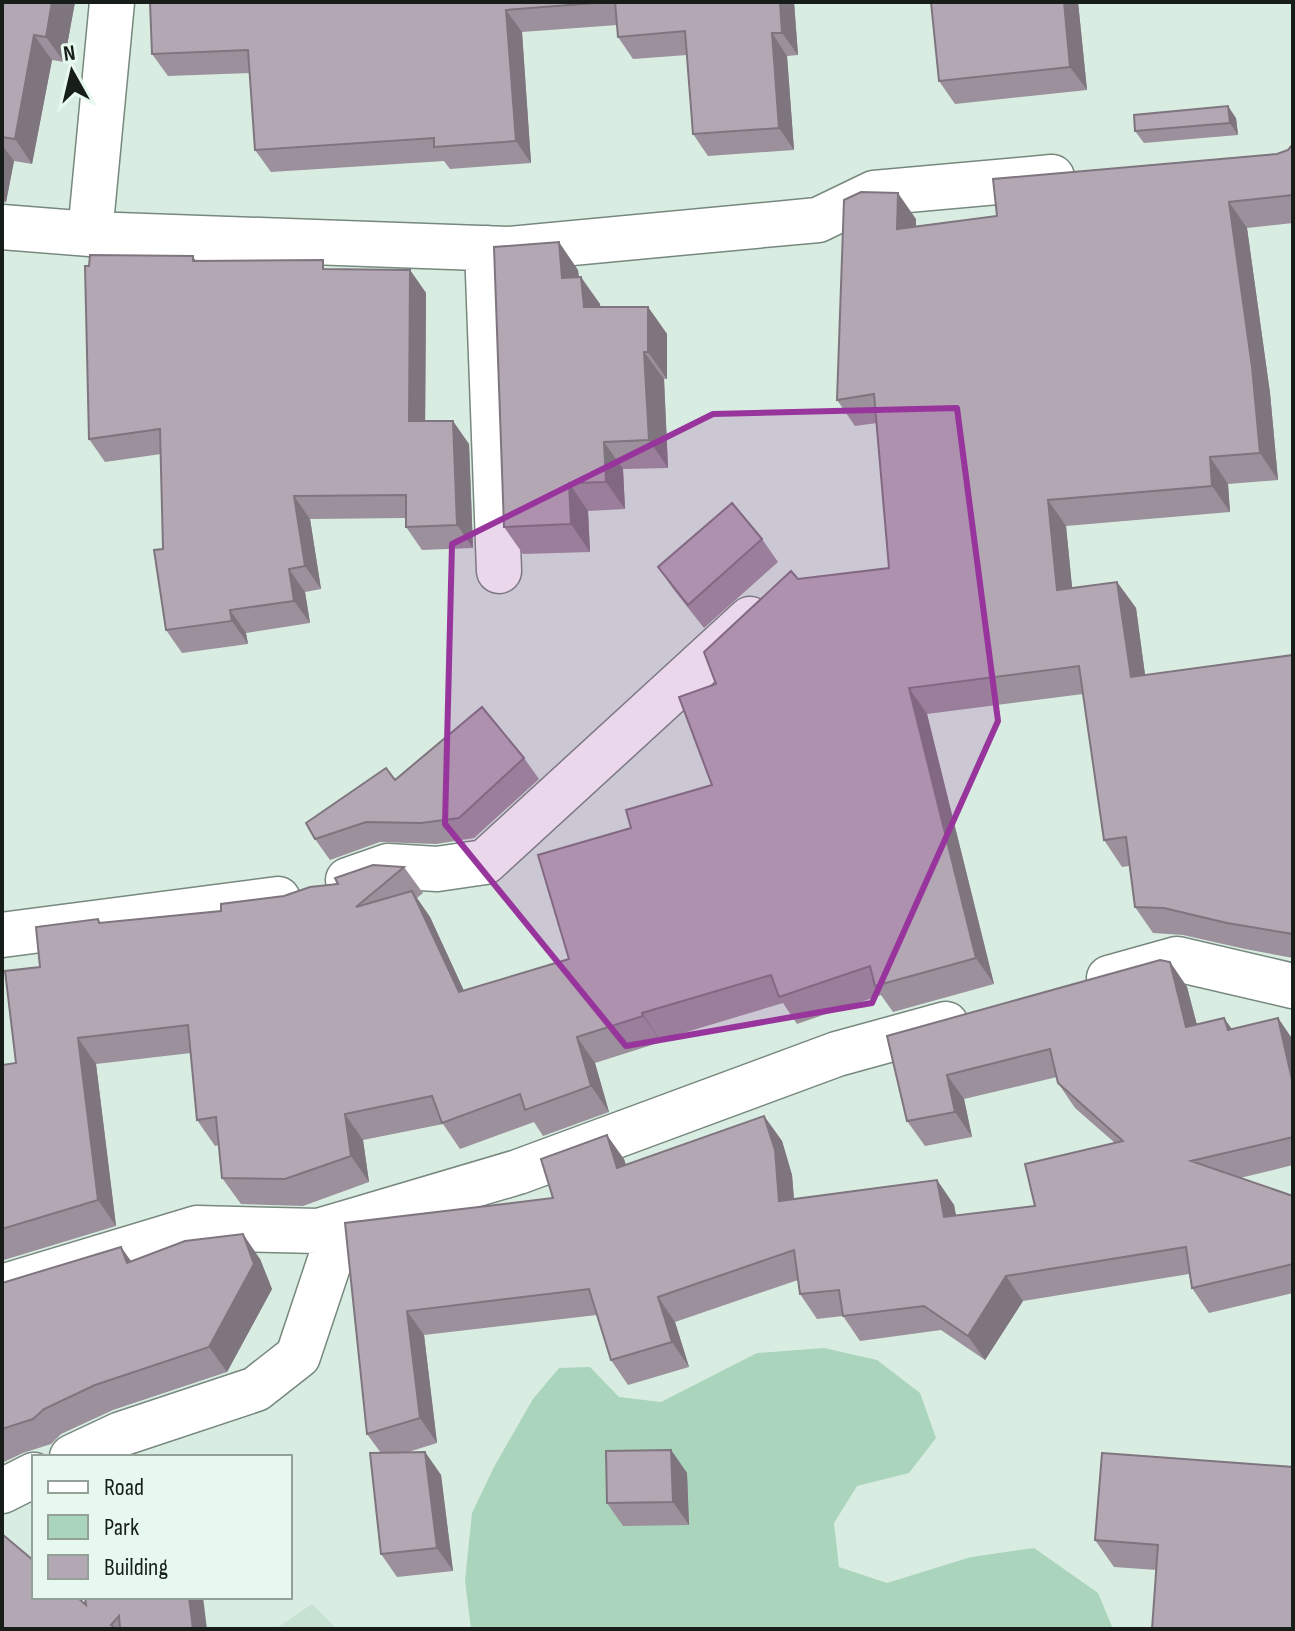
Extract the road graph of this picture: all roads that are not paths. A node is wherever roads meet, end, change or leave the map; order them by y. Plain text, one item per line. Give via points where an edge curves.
1 (112, 2) edge
2 (1091, 173) edge
3 (2, 227) edge
4 (90, 234) junction
5 (487, 248) junction
6 (499, 571) dead end
7 (778, 593) edge
8 (2, 935) edge
9 (1293, 986) edge
10 (1074, 988) edge
11 (985, 1013) edge
12 (342, 1224) junction
13 (2, 1287) edge
14 (76, 1455) edge
15 (32, 1476) edge
16 (2, 1491) edge

1 - 4 street
2 - 5 street via 874,193 818,220
3 - 4 street
4 - 5 street
5 - 6 street
7 - 8 street via 485,862 437,869 388,866 299,897
9 - 10 street via 1177,959
11 - 12 street via 837,1054 518,1172
12 - 13 street via 318,1231 197,1228
12 - 14 street via 298,1356 256,1389 121,1434
15 - 16 street

